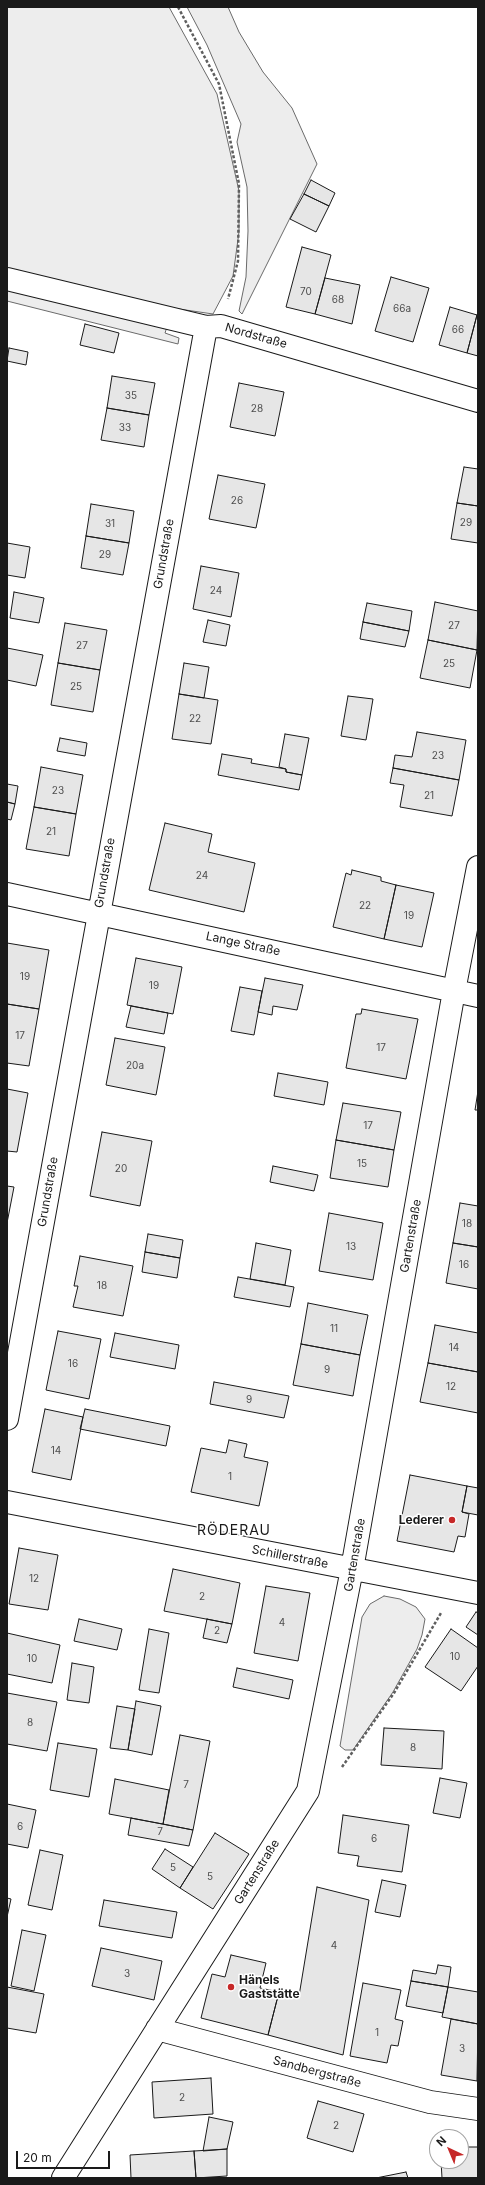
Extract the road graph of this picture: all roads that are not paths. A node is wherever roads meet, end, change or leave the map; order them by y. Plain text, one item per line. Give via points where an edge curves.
1 (7, 279) edge
2 (213, 326) junction
3 (478, 401) edge
4 (478, 867) edge
5 (7, 894) edge
6 (98, 913) junction
7 (454, 991) junction
8 (478, 996) edge
9 (7, 1419) edge
10 (7, 1502) edge
11 (352, 1569) junction
12 (478, 1593) edge
13 (157, 2029) junction
14 (478, 2109) edge
15 (63, 2178) edge

1 - 2 street, Nordstraße
2 - 3 street, Nordstraße
2 - 6 street, Grundstraße
4 - 7 street, Gartenstraße
5 - 6 street, Lange Straße
6 - 7 street, Lange Straße
6 - 9 street, Grundstraße
7 - 8 street, Lange Straße
7 - 11 street, Gartenstraße
10 - 11 street, Schillerstraße
11 - 12 street, Schillerstraße
11 - 13 street, Gartenstraße via 308,1792
13 - 14 street, Sandbergstraße via 430,2102
13 - 15 street, Gartenstraße

